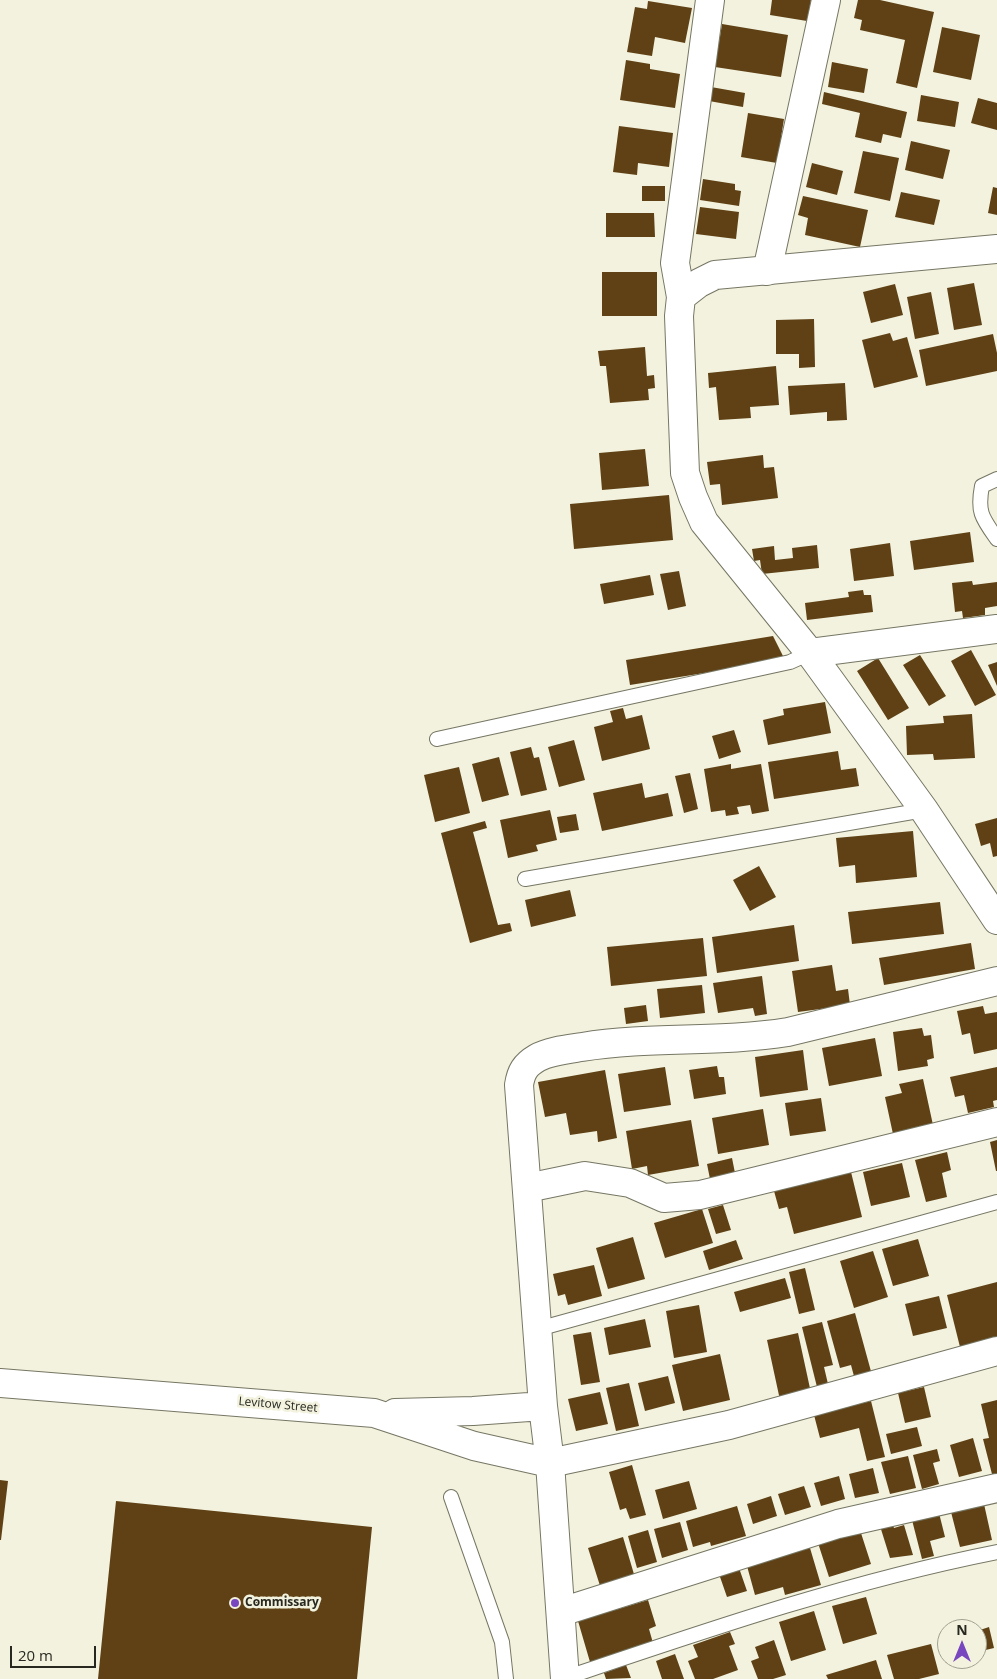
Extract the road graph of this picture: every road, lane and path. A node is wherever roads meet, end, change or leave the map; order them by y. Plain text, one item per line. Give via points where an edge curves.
1 (710, 0) edge
2 (826, 0) edge
3 (997, 249) edge
4 (767, 271) junction
5 (681, 297) junction
6 (997, 480) edge
7 (997, 539) edge
8 (997, 629) edge
9 (810, 653) junction
10 (437, 739) dead end
11 (924, 810) junction
12 (525, 879) dead end
13 (997, 920) edge
14 (997, 981) edge
15 (997, 1122) edge
16 (528, 1188) junction
17 (997, 1202) edge
18 (538, 1329) junction
19 (997, 1351) edge
20 (0, 1382) edge
21 (544, 1406) junction
22 (374, 1413) junction
23 (550, 1463) junction
24 (997, 1488) edge
25 (451, 1497) dead end
26 (997, 1552) edge
27 (561, 1612) junction
28 (565, 1678) edge
29 (506, 1679) edge

1 - 5 street via 674,263
2 - 4 street
3 - 4 street
4 - 5 street via 715,275
5 - 9 street via 685,473 693,498 704,522
6 - 7 lane via 982,486 980,497 982,518
8 - 9 street
9 - 10 lane via 790,662
9 - 11 street
11 - 12 lane
11 - 13 street
14 - 16 street via 762,1036 610,1042 538,1057 521,1071 519,1085
15 - 16 street via 700,1195 664,1198 630,1183 585,1176
16 - 18 street
17 - 18 lane
18 - 21 street
19 - 23 street via 729,1425
20 - 22 street, Levitow Street
21 - 22 street
21 - 23 street
22 - 23 street, Levitow Street via 474,1446
23 - 27 street
24 - 27 street via 838,1524
25 - 29 lane via 502,1642
26 - 28 lane via 927,1566 810,1599
27 - 28 street

